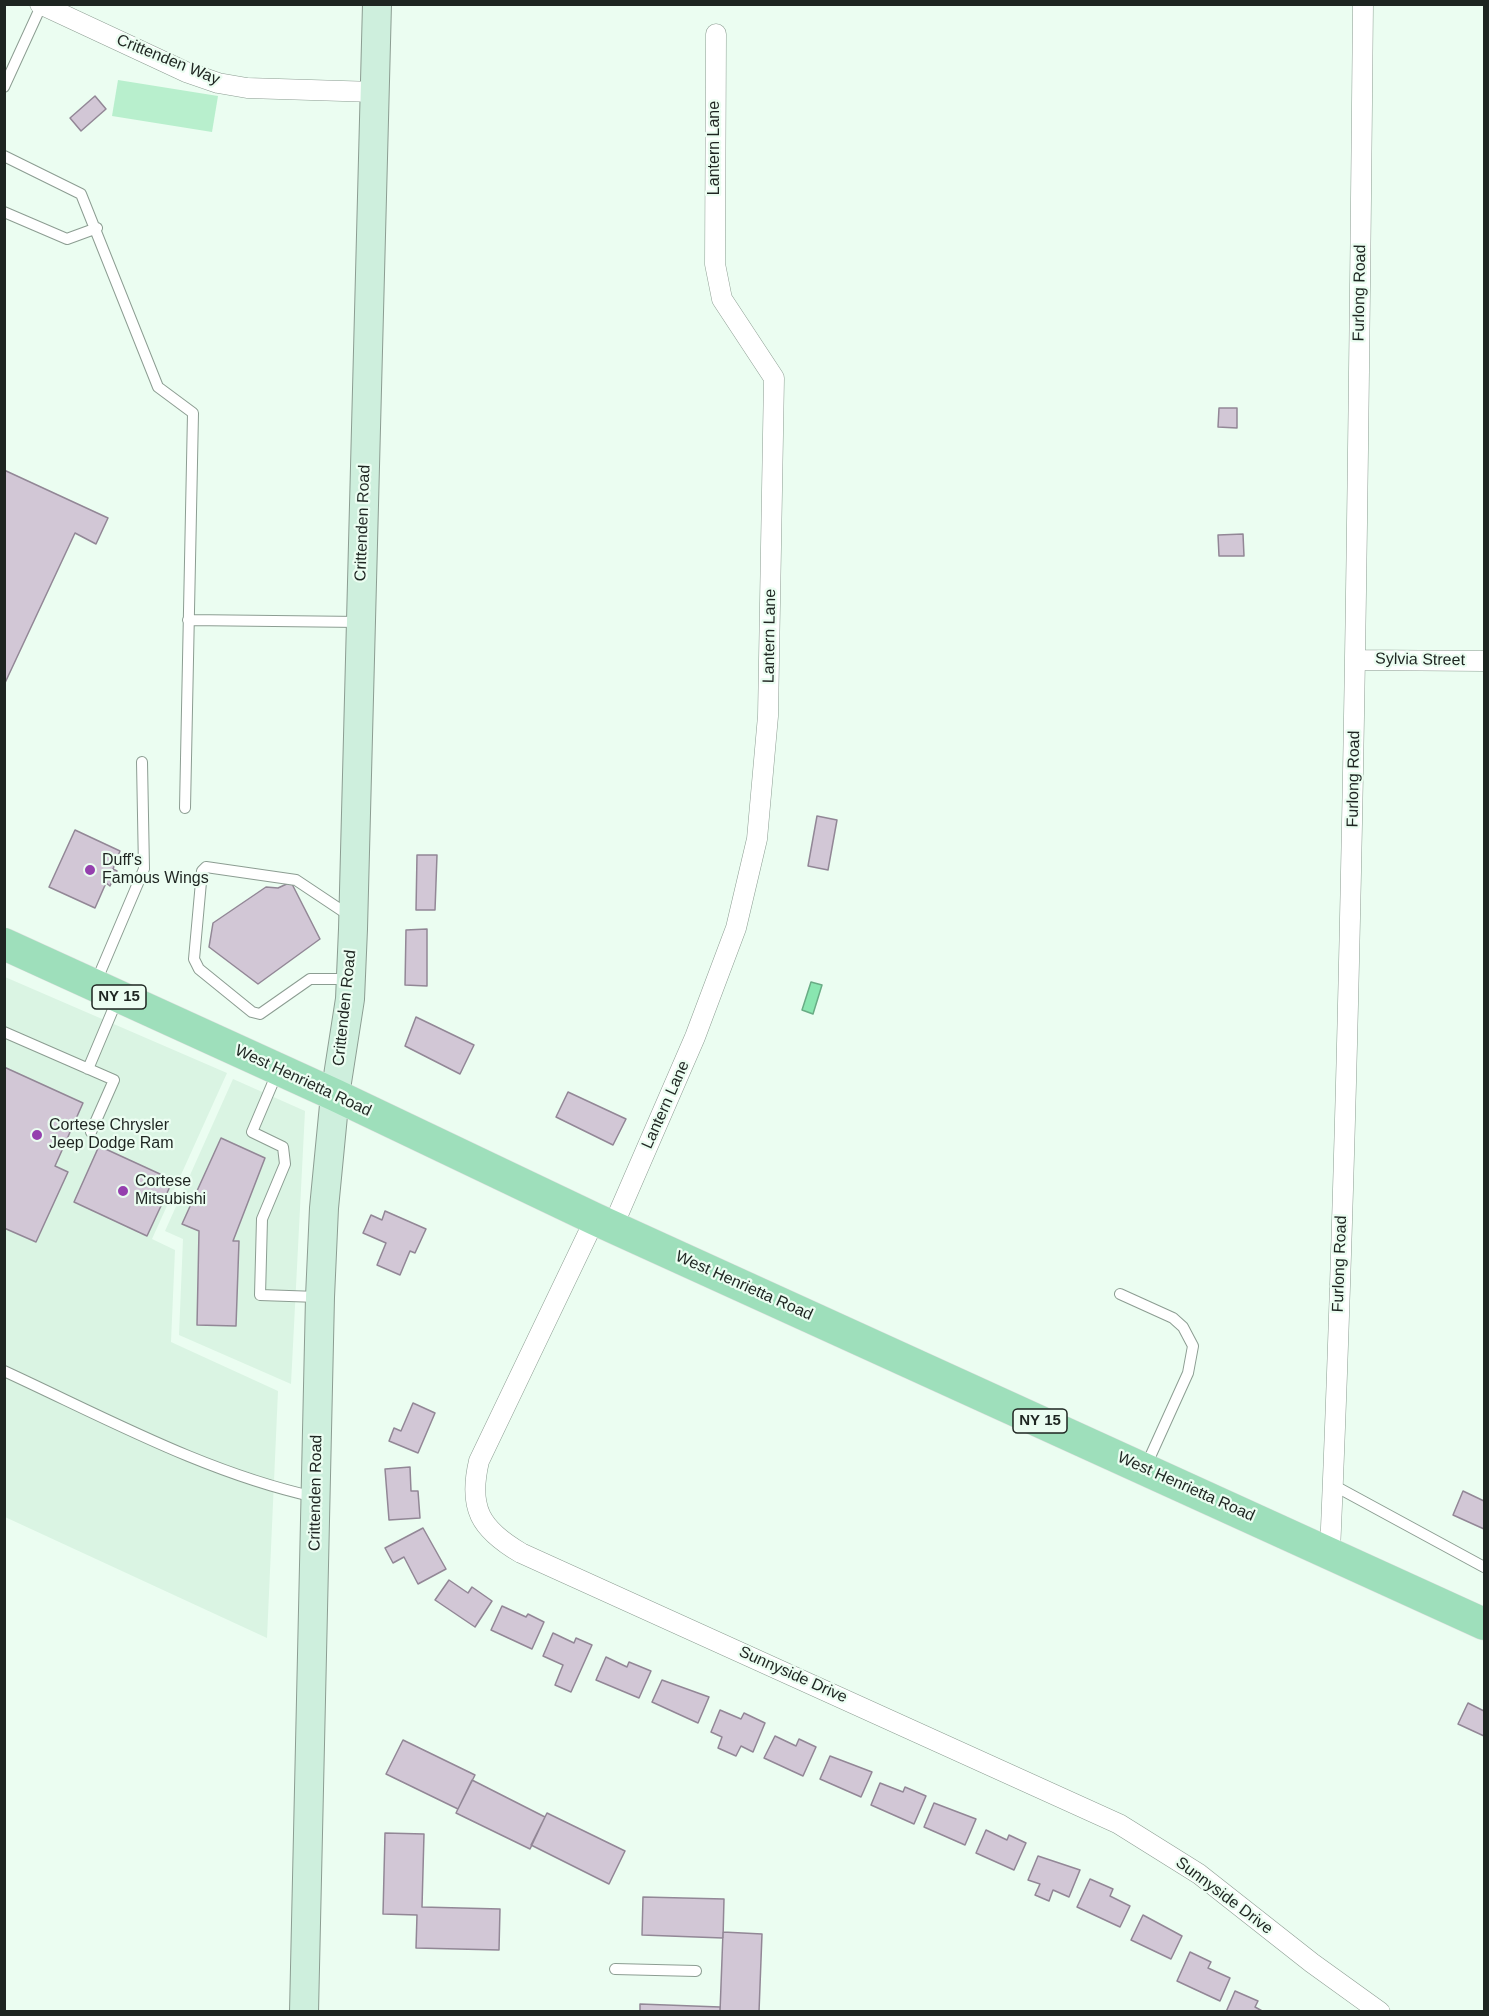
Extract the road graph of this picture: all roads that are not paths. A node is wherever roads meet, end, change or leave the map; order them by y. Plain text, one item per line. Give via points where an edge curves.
1 (377, 4) edge
2 (1363, 4) edge
3 (41, 5) edge
4 (716, 34) dead end
5 (4, 87) edge
6 (375, 92) junction
7 (4, 156) edge
8 (4, 212) edge
9 (97, 228) junction
10 (188, 620) junction
11 (360, 622) junction
12 (1356, 660) junction
13 (1485, 661) edge
14 (142, 762) dead end
15 (184, 808) dead end
16 (353, 918) junction
17 (4, 944) edge
18 (351, 979) junction
19 (107, 991) junction
20 (4, 1032) edge
21 (88, 1069) junction
22 (279, 1070) junction
23 (335, 1095) junction
24 (91, 1132) dead end
25 (604, 1222) junction
26 (1120, 1294) dead end
27 (320, 1297) junction
28 (4, 1371) edge
29 (1145, 1468) junction
30 (1333, 1485) junction
31 (315, 1497) junction
32 (1330, 1552) junction
33 (1485, 1567) edge
34 (1485, 1623) edge
35 (615, 1969) dead end
36 (696, 1971) dead end
37 (304, 2012) edge
38 (1380, 2012) edge

1 - 6 street, Crittenden Road
2 - 12 street, Furlong Road
3 - 5 lane
3 - 6 street, Crittenden Way via 218,83 247,88
4 - 25 street, Lantern Lane via 714,264 722,299 774,378 767,728 757,838 736,928 695,1037
6 - 11 street, Crittenden Road
7 - 9 lane via 81,194
8 - 9 lane via 67,239
9 - 10 lane via 158,387 193,413
10 - 11 lane
10 - 15 lane
11 - 16 street, Crittenden Road
12 - 13 street, Sylvia Street
12 - 30 street, Furlong Road
14 - 19 lane via 144,869
16 - 18 street, Crittenden Road
16 - 18 lane via 296,880 206,867 201,871 194,959 199,969 252,1012 260,1014 310,979
17 - 19 main road, West Henrietta Road / NY 15
18 - 23 street, Crittenden Road
19 - 21 lane
19 - 22 main road, West Henrietta Road / NY 15
20 - 21 lane
21 - 24 lane via 114,1080
22 - 23 main road, West Henrietta Road / NY 15
22 - 27 lane via 252,1132 283,1147 285,1164 262,1219 260,1296
23 - 25 main road, West Henrietta Road / NY 15
23 - 27 street, Crittenden Road
25 - 29 main road, West Henrietta Road / NY 15
25 - 38 street, Sunnyside Drive via 479,1461 475,1500 491,1533 521,1553 1119,1824 1199,1874
26 - 29 lane via 1173,1318 1193,1346 1188,1373
27 - 31 street, Crittenden Road
28 - 31 lane via 215,1467 268,1487
29 - 32 main road, West Henrietta Road / NY 15
30 - 32 street, Furlong Road
30 - 33 lane
31 - 37 street, Crittenden Road
32 - 34 main road, West Henrietta Road / NY 15
35 - 36 lane

